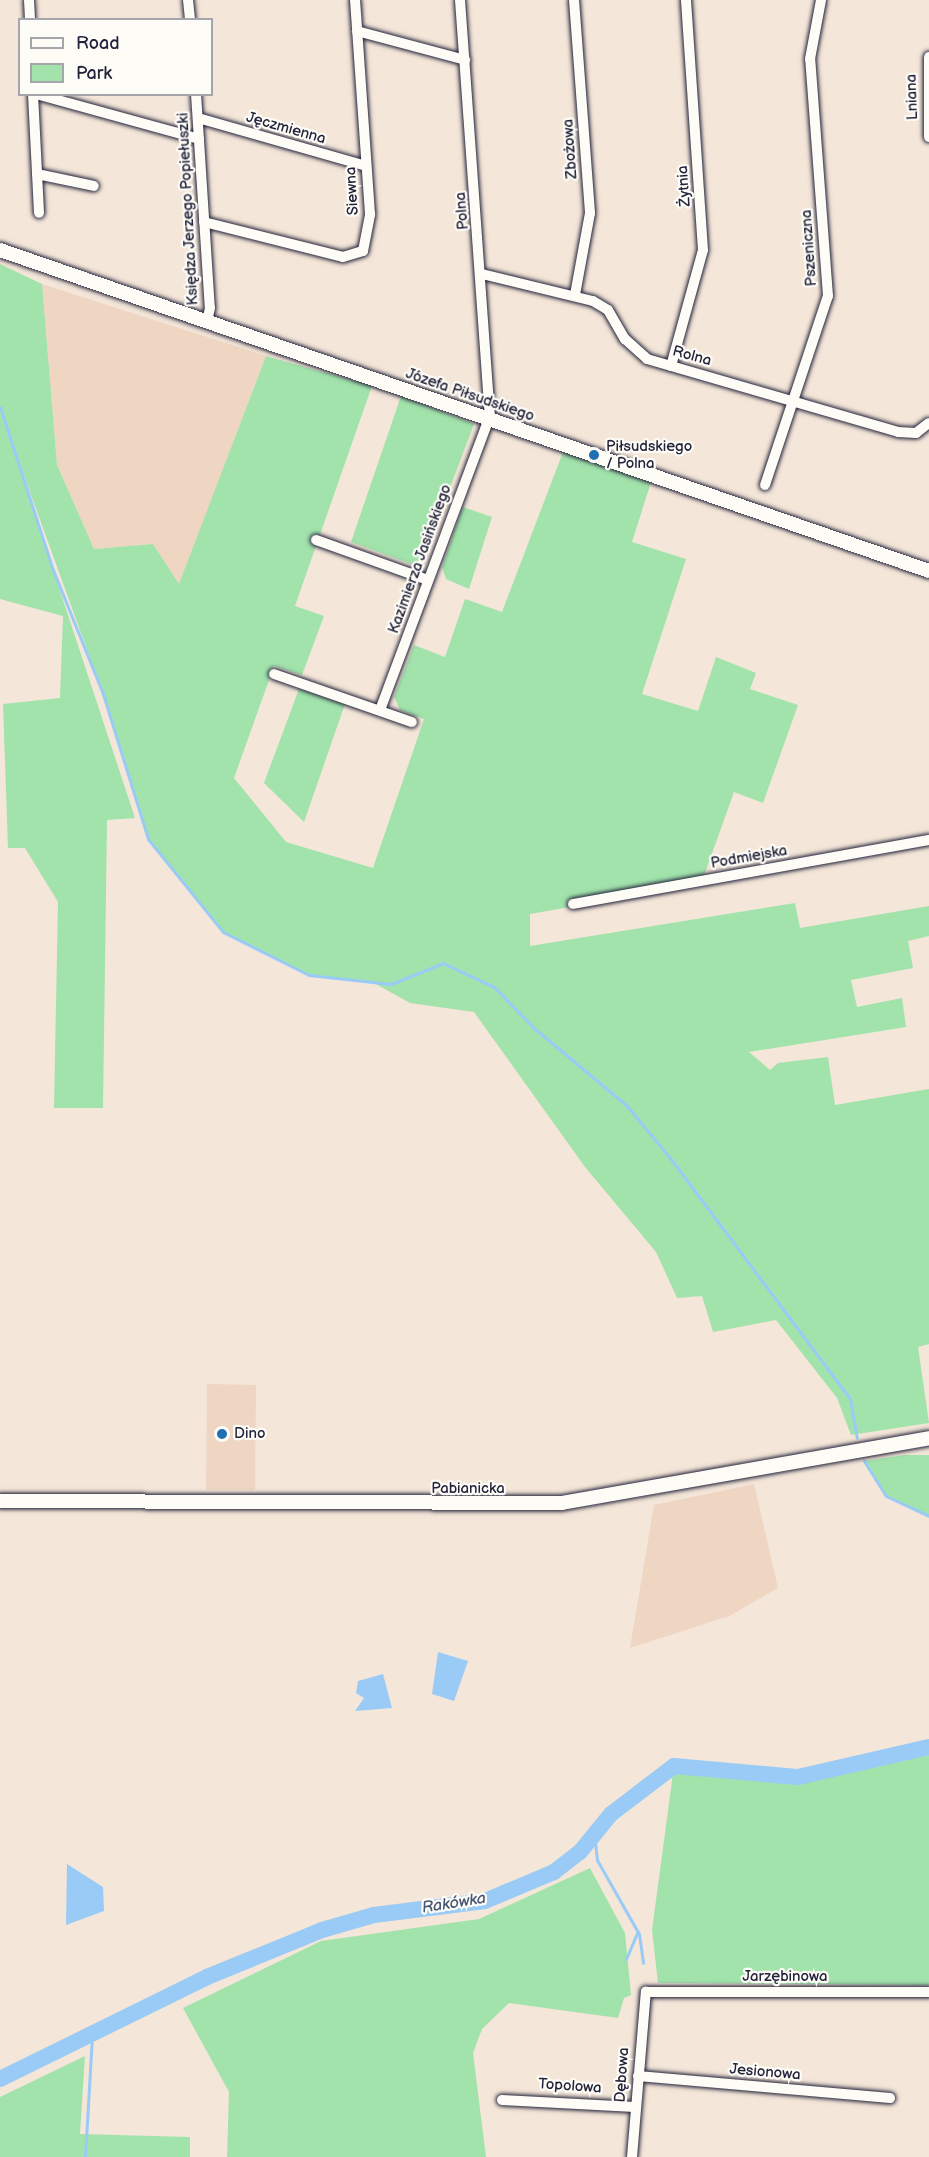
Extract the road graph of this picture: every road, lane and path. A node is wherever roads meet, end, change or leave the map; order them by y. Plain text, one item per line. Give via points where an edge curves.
1 (29, 0) edge
2 (188, 0) edge
3 (355, 0) edge
4 (460, 0) edge
5 (574, 0) edge
6 (686, 0) edge
7 (821, 0) edge
8 (30, 18) edge
9 (190, 18) edge
10 (357, 31) junction
11 (929, 57) edge
12 (465, 60) junction
13 (35, 96) edge
14 (42, 96) edge
15 (196, 96) edge
16 (198, 118) junction
17 (929, 137) edge
18 (199, 139) junction
19 (366, 166) junction
20 (37, 174) junction
21 (94, 186) dead end
22 (39, 213) dead end
23 (204, 222) junction
24 (0, 250) edge
25 (482, 274) junction
26 (575, 295) junction
27 (207, 321) junction
28 (671, 366) junction
29 (795, 400) junction
30 (489, 419) junction
31 (929, 423) edge
32 (765, 485) dead end
33 (316, 540) dead end
34 (929, 572) edge
35 (428, 580) junction
36 (273, 674) dead end
37 (380, 710) junction
38 (412, 722) dead end
39 (929, 840) edge
40 (573, 904) dead end
41 (929, 1438) edge
42 (0, 1501) edge
43 (929, 1992) edge
44 (644, 1995) joint
45 (638, 2076) junction
46 (890, 2098) dead end
47 (502, 2100) dead end
48 (635, 2107) junction
49 (632, 2157) edge

1 - 8 street
2 - 9 street
3 - 10 street, Siewna
4 - 12 street, Polna
5 - 26 street, Zbożowa via 590,213
6 - 28 street, Żytnia via 703,250
7 - 29 street, Pszeniczna via 810,59 828,296
10 - 12 street
10 - 19 street, Siewna
11 - 17 street, Lniana
12 - 25 street, Polna
13 - 20 street
14 - 18 street
15 - 16 street, Księdza Jerzego Popiełuszki
16 - 18 street, Księdza Jerzego Popiełuszki
16 - 19 street, Jęczmienna
18 - 23 street, Księdza Jerzego Popiełuszki
19 - 23 street, Siewna via 370,214 363,251 356,255 343,257
20 - 21 street
20 - 22 street
23 - 27 street, Księdza Jerzego Popiełuszki
24 - 27 main road, Józefa Piłsudskiego
25 - 26 street, Rolna
25 - 30 street, Polna
26 - 28 street, Rolna via 608,310 634,351
27 - 30 main road, Józefa Piłsudskiego
28 - 29 street, Rolna
29 - 31 street, Rolna via 916,433
29 - 32 street, Pszeniczna
30 - 34 main road, Józefa Piłsudskiego
30 - 35 street, Kazimierza Jasińskiego
33 - 35 street
35 - 37 street, Kazimierza Jasińskiego
36 - 37 street
37 - 38 street
39 - 40 street, Podmiejska
41 - 42 main road, Pabianicka via 562,1503
43 - 44 street, Jarzębinowa via 655,1991
44 - 45 street, Dębowa
45 - 46 street, Jesionowa
45 - 48 street, Dębowa
47 - 48 street, Topolowa
48 - 49 street, Dębowa

